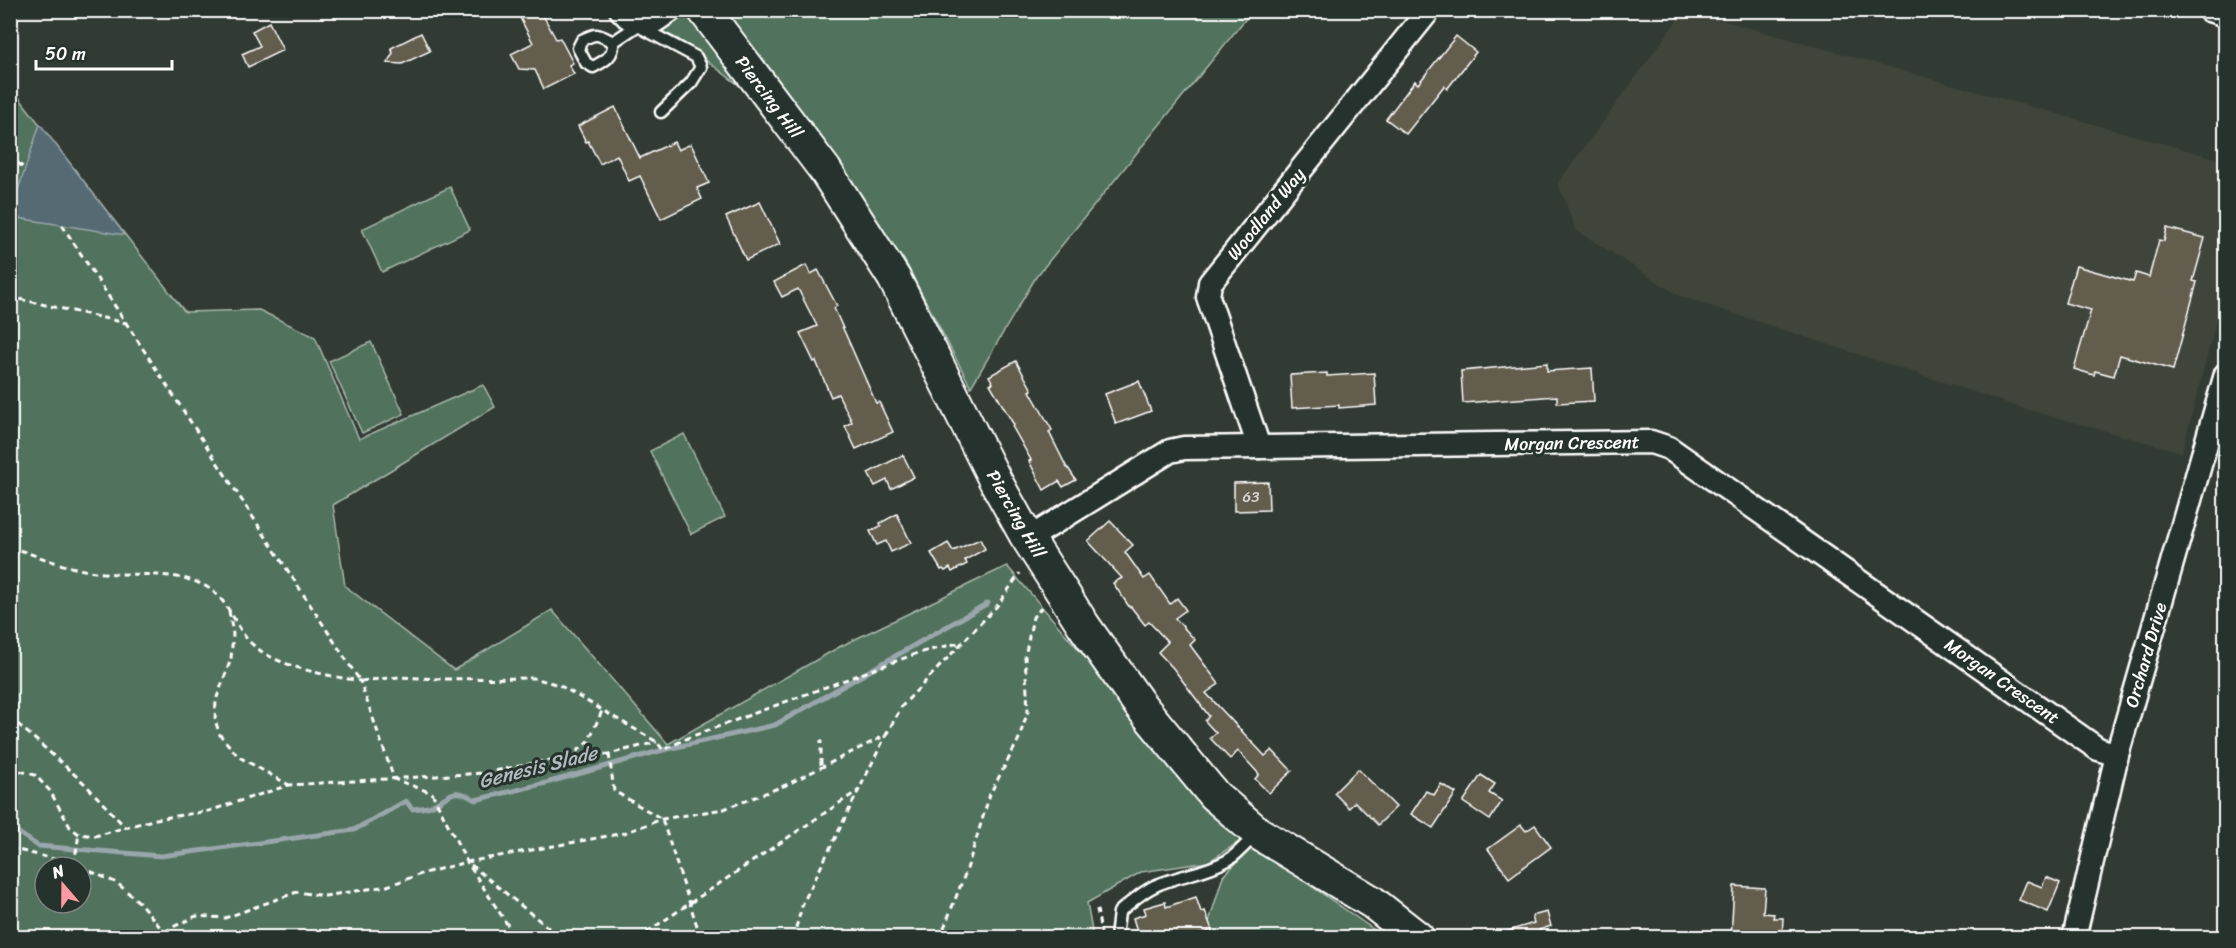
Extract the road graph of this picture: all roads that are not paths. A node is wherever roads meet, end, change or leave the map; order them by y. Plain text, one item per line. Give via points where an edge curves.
1 (671, 10) edge
2 (704, 10) edge
3 (1429, 10) edge
4 (2209, 10) edge
5 (2226, 15) edge
6 (635, 19) edge
7 (613, 42) dead end
8 (661, 112) dead end
9 (2226, 374) edge
10 (1260, 447) junction
11 (1035, 549) junction
12 (2117, 755) junction
13 (1258, 833) junction
14 (1116, 938) edge
15 (1418, 938) edge
16 (2074, 938) edge

1 - 6 street via 655,21
2 - 11 street, Piercing Hill via 825,170 894,278 996,482
3 - 10 street, Woodland Way via 1210,283 1208,297
4 - 5 street
6 - 7 lane
6 - 8 lane via 696,57 701,68
9 - 12 street, Orchard Drive
10 - 11 street, Morgan Crescent via 1170,451
10 - 12 street, Morgan Crescent via 1651,442 1669,448 2093,745
11 - 13 street, Piercing Hill via 1140,705 1214,795
12 - 16 street, Orchard Drive
13 - 14 lane via 1230,859 1154,886 1128,905 1119,912
13 - 15 street, Piercing Hill via 1372,902

